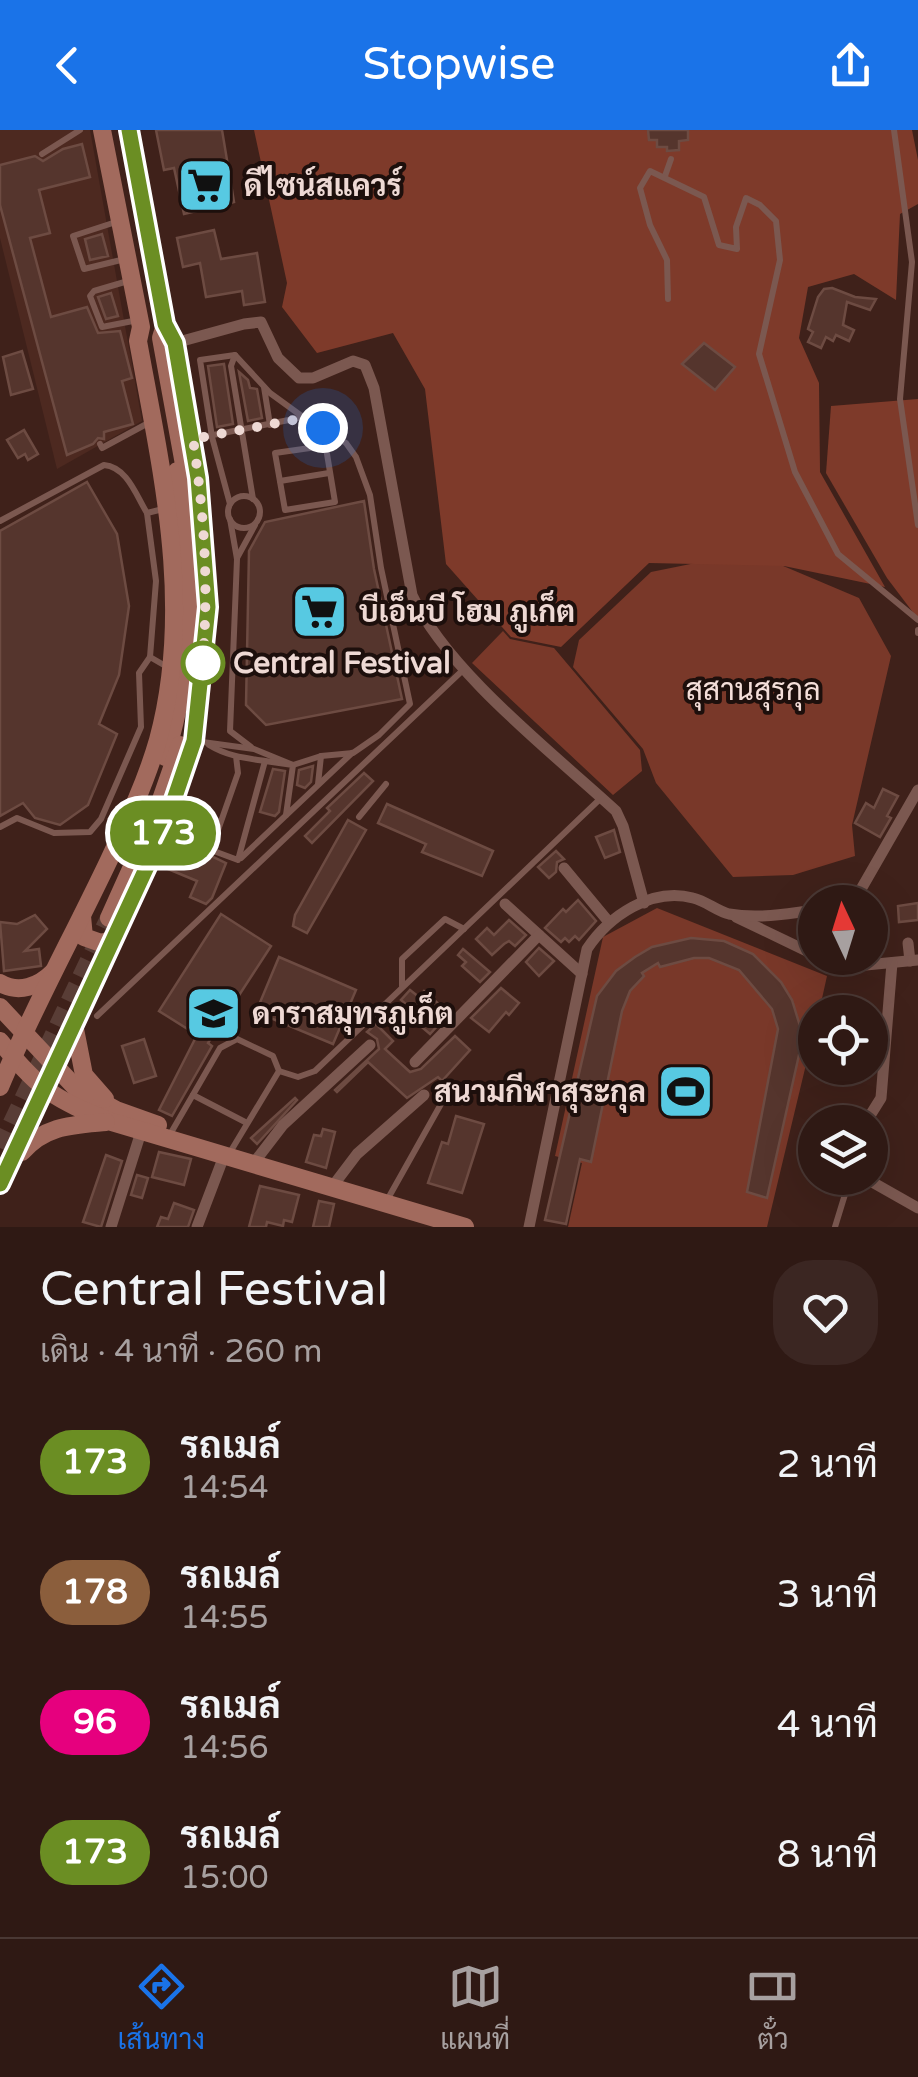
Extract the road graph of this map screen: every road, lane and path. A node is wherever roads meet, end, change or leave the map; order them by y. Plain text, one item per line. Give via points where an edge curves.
1 (80, 130) edge
2 (102, 130) edge
3 (129, 130) edge
4 (894, 130) edge
5 (42, 154) dead end
6 (671, 159) dead end
7 (665, 176) junction
8 (119, 220) junction
9 (127, 259) junction
10 (130, 280) junction
11 (668, 298) dead end
12 (140, 323) junction
13 (165, 324) junction
14 (175, 343) junction
15 (235, 354) junction
16 (264, 387) junction
17 (304, 418) junction
18 (153, 420) junction
19 (270, 426) junction
20 (323, 428) junction
21 (242, 432) junction
22 (212, 437) junction
23 (193, 439) junction
24 (100, 444) dead end
25 (324, 446) junction
26 (329, 473) junction
27 (280, 481) junction
28 (254, 498) junction
29 (230, 504) junction
30 (169, 508) junction
31 (148, 514) junction
32 (230, 519) junction
33 (0, 521) edge
34 (257, 522) junction
35 (918, 526) edge
36 (237, 559) junction
37 (918, 620) edge
38 (150, 657) junction
39 (170, 669) junction
40 (464, 669) junction
41 (199, 742) junction
42 (254, 749) junction
43 (353, 752) junction
44 (236, 756) junction
45 (321, 756) junction
46 (264, 762) junction
47 (293, 765) junction
48 (318, 784) junction
49 (386, 784) dead end
50 (918, 790) edge
51 (602, 798) junction
52 (359, 817) dead end
53 (286, 818) junction
54 (0, 827) edge
55 (238, 860) junction
56 (564, 868) dead end
57 (864, 885) edge
58 (644, 903) junction
59 (505, 904) dead end
60 (798, 914) edge
61 (97, 916) junction
62 (608, 921) junction
63 (760, 922) junction
64 (464, 928) junction
65 (539, 935) junction
66 (112, 940) junction
67 (798, 941) edge
68 (70, 942) junction
69 (908, 943) dead end
70 (914, 960) edge
71 (888, 962) edge
72 (892, 962) junction
73 (582, 974) junction
74 (0, 983) edge
75 (403, 987) junction
76 (0, 1007) edge
77 (97, 1016) dead end
78 (74, 1024) junction
79 (24, 1033) junction
80 (0, 1041) edge
81 (370, 1045) dead end
82 (12, 1056) junction
83 (415, 1062) dead end
84 (52, 1067) junction
85 (279, 1070) junction
86 (0, 1087) edge
87 (43, 1090) junction
88 (424, 1094) dead end
89 (192, 1095) junction
90 (441, 1104) dead end
91 (877, 1105) edge
92 (114, 1116) junction
93 (247, 1123) junction
94 (172, 1130) junction
95 (142, 1132) junction
96 (236, 1159) junction
97 (4, 1176) edge
98 (332, 1188) junction
99 (888, 1191) edge
100 (845, 1195) edge
101 (386, 1204) junction
102 (918, 1208) edge
103 (448, 1224) edge
104 (111, 1227) edge
105 (198, 1227) edge
106 (465, 1227) edge
107 (529, 1227) edge
108 (835, 1227) edge

1 - 5 lane
2 - 8 main road
3 - 13 main road
4 - 35 lane via 912,262 900,399
6 - 7 lane
7 - 11 lane via 650,171 640,188 667,260
7 - 37 lane via 704,196 720,245 737,249 746,198 776,221 780,260 759,354 795,472 838,554
8 - 9 main road
8 - 9 lane via 73,236 84,269
9 - 10 main road
10 - 12 main road
10 - 12 lane via 90,296 102,327
12 - 18 main road
12 - 61 main road via 150,340 185,522 186,649 158,779
13 - 14 main road
13 - 61 main road via 161,338 192,514 199,616 194,676 170,774
14 - 23 main road
14 - 40 street via 260,322 278,358 298,378 353,361 365,365 412,595
15 - 16 lane
15 - 21 lane via 231,366
15 - 22 lane via 200,360
16 - 17 lane
16 - 19 lane
17 - 19 lane
17 - 20 lane
18 - 24 lane
18 - 30 main road
19 - 21 lane
20 - 25 lane
20 - 43 lane via 356,456 370,495 410,704
21 - 22 lane
21 - 28 lane
22 - 23 lane
22 - 29 lane
23 - 41 main road via 208,607
25 - 26 lane
25 - 27 lane via 275,453
26 - 27 lane
26 - 27 lane via 335,502 285,510
28 - 29 lane
28 - 34 lane
29 - 32 lane
30 - 31 lane
30 - 39 main road
31 - 33 lane via 125,476 104,464
31 - 38 lane via 156,581
32 - 34 lane via 243,528
32 - 36 lane
34 - 36 lane
36 - 42 lane via 230,731
38 - 39 lane
38 - 54 lane via 138,673 140,727 90,832 54,833 17,818
39 - 61 main road via 158,740
40 - 51 street
40 - 77 lane
41 - 42 lane
41 - 44 lane
41 - 66 main road
42 - 47 lane
43 - 45 lane
43 - 48 lane
44 - 46 lane
44 - 55 lane via 238,774 211,850
45 - 47 lane
45 - 48 lane
46 - 47 lane
46 - 55 lane
47 - 53 lane
48 - 53 lane
49 - 52 lane
50 - 57 street
51 - 58 street via 624,826
51 - 64 lane
53 - 55 lane
56 - 62 street
58 - 62 street
58 - 63 street via 692,897
59 - 65 street
60 - 63 street
61 - 66 main road via 84,937
61 - 68 main road
62 - 73 street via 588,949
63 - 67 street
64 - 75 lane
64 - 75 lane via 445,919 402,958
65 - 73 street
65 - 83 street
66 - 78 main road
68 - 74 main road via 51,975 33,986
68 - 79 main road
69 - 70 street
70 - 72 street
71 - 72 street
72 - 91 street
73 - 107 street
75 - 85 lane via 313,1072 298,1077
76 - 79 main road
78 - 84 main road
78 - 92 main road via 84,1075
79 - 82 main road
79 - 84 main road
80 - 82 main road
81 - 96 street
82 - 86 main road
82 - 87 main road
84 - 87 main road
84 - 92 main road
85 - 89 lane via 273,1056 232,1040
85 - 93 lane
87 - 92 main road
87 - 97 main road
88 - 98 street via 357,1154
89 - 93 lane
89 - 94 lane
90 - 101 lane
92 - 94 main road
92 - 95 main road
92 - 97 main road via 32,1139
93 - 96 lane
94 - 96 main road
95 - 96 main road
95 - 104 street
96 - 98 main road
96 - 105 street
98 - 101 main road
99 - 102 street
100 - 108 lane
101 - 103 main road
103 - 106 main road

